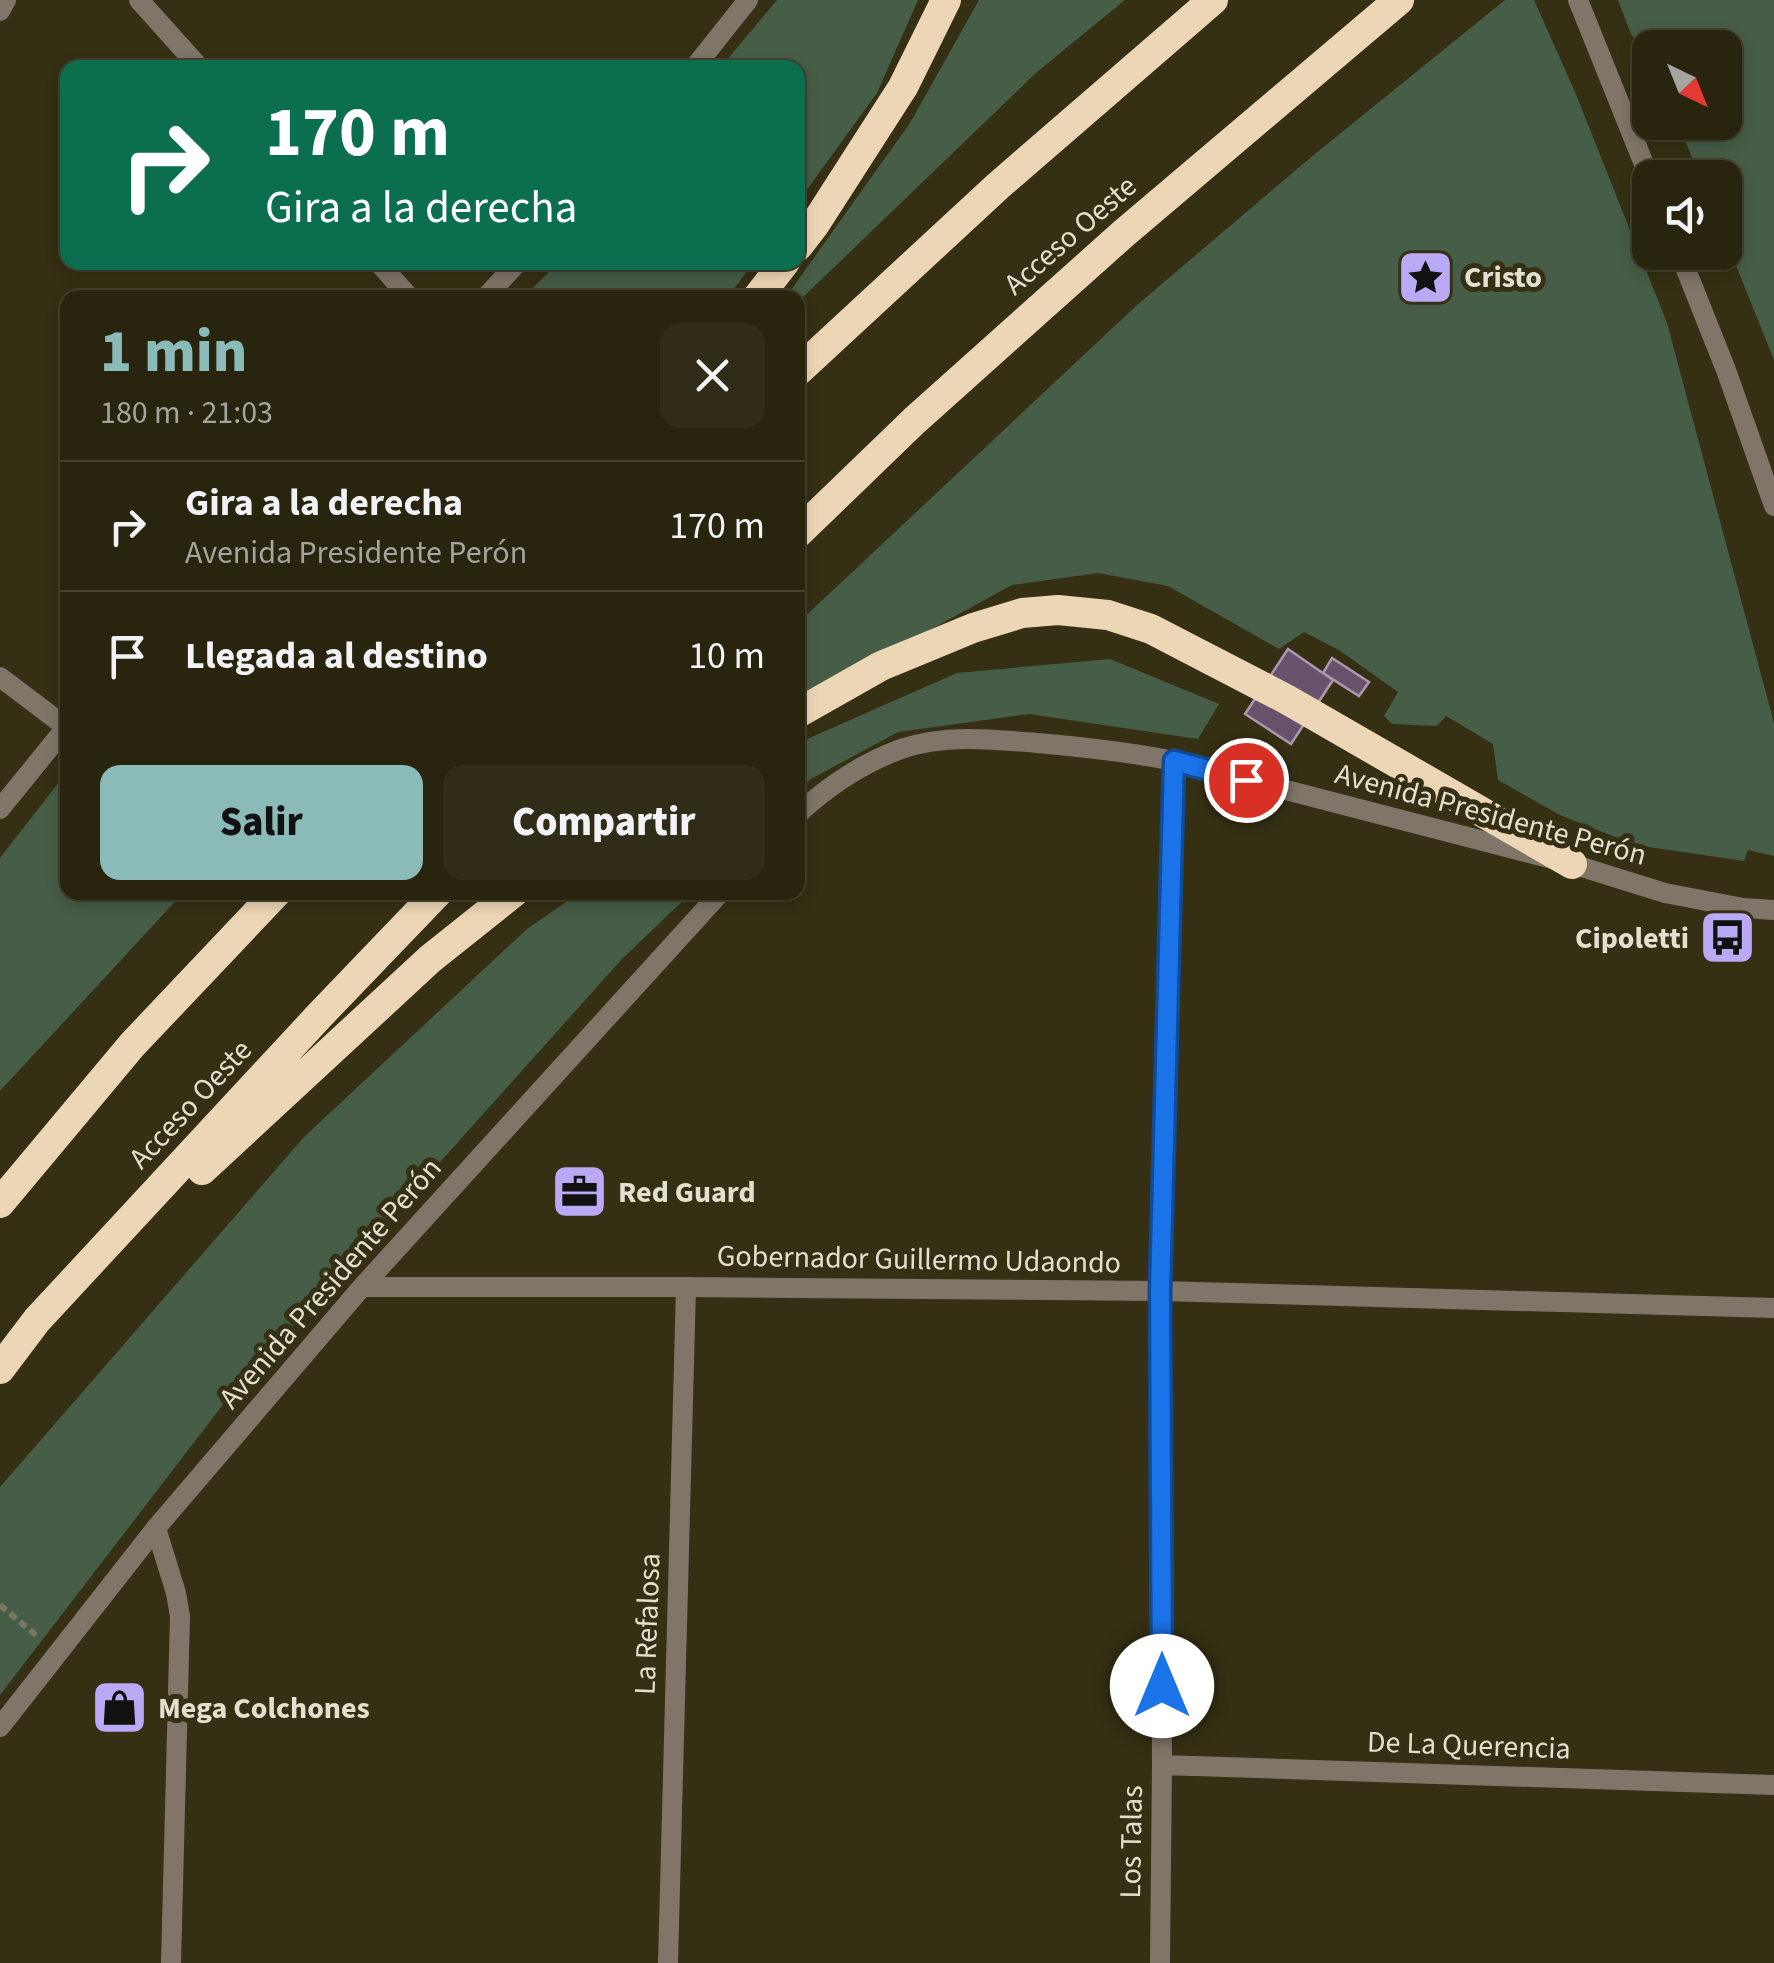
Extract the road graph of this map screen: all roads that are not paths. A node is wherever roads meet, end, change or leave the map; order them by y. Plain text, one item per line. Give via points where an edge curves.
1 (6, 0) edge
2 (138, 0) edge
3 (748, 0) edge
4 (946, 0) edge
5 (1213, 0) edge
6 (1399, 0) edge
7 (1578, 0) edge
8 (0, 11) edge
9 (193, 60) edge
10 (700, 60) edge
11 (1642, 160) edge
12 (805, 237) edge
13 (385, 270) edge
14 (511, 270) edge
15 (778, 270) edge
16 (1686, 270) edge
17 (403, 290) edge
18 (492, 290) edge
19 (762, 290) edge
20 (805, 365) edge
21 (1774, 506) edge
22 (805, 526) edge
23 (0, 677) edge
24 (805, 710) edge
25 (60, 721) edge
26 (60, 735) edge
27 (1174, 761) junction
28 (805, 807) edge
29 (0, 808) edge
30 (1572, 864) junction
31 (251, 900) edge
32 (269, 900) edge
33 (430, 900) edge
34 (504, 900) edge
35 (713, 900) edge
36 (1774, 910) edge
37 (132, 1045) junction
38 (0, 1203) edge
39 (362, 1287) junction
40 (686, 1287) junction
41 (1160, 1291) junction
42 (1774, 1308) edge
43 (38, 1320) junction
44 (0, 1369) edge
45 (156, 1528) junction
46 (0, 1727) edge
47 (1162, 1764) junction
48 (1774, 1784) edge
49 (171, 1963) edge
50 (668, 1963) edge
51 (1160, 1963) edge

1 - 8 street
2 - 9 street
3 - 10 street
4 - 12 highway via 902,87
5 - 20 highway
6 - 22 highway, Acceso Oeste via 1123,234
7 - 11 street
13 - 17 street
14 - 18 street
15 - 19 highway
16 - 21 street
23 - 25 street
24 - 30 highway via 881,666 973,628 1022,613 1108,615 1151,628 1286,699
26 - 29 street
27 - 28 street, Avenida Presidente Perón via 981,738 942,741 865,765
27 - 30 street, Avenida Presidente Perón
27 - 41 street, Los Talas
30 - 36 street, Avenida Presidente Perón via 1665,893
31 - 37 highway
32 - 37 highway
33 - 43 highway, Acceso Oeste
34 - 43 highway via 430,959
35 - 39 street, Avenida Presidente Perón
37 - 38 highway
39 - 40 street, Gobernador Guillermo Udaondo
39 - 45 street, Avenida Presidente Perón
40 - 41 street, Gobernador Guillermo Udaondo
40 - 50 street, La Refalosa
41 - 42 street, Gobernador Guillermo Udaondo
41 - 47 street, Los Talas
43 - 44 highway, Acceso Oeste
45 - 46 street, Avenida Presidente Perón
45 - 49 street via 180,1616
47 - 48 street, De La Querencia
47 - 51 street, Los Talas

